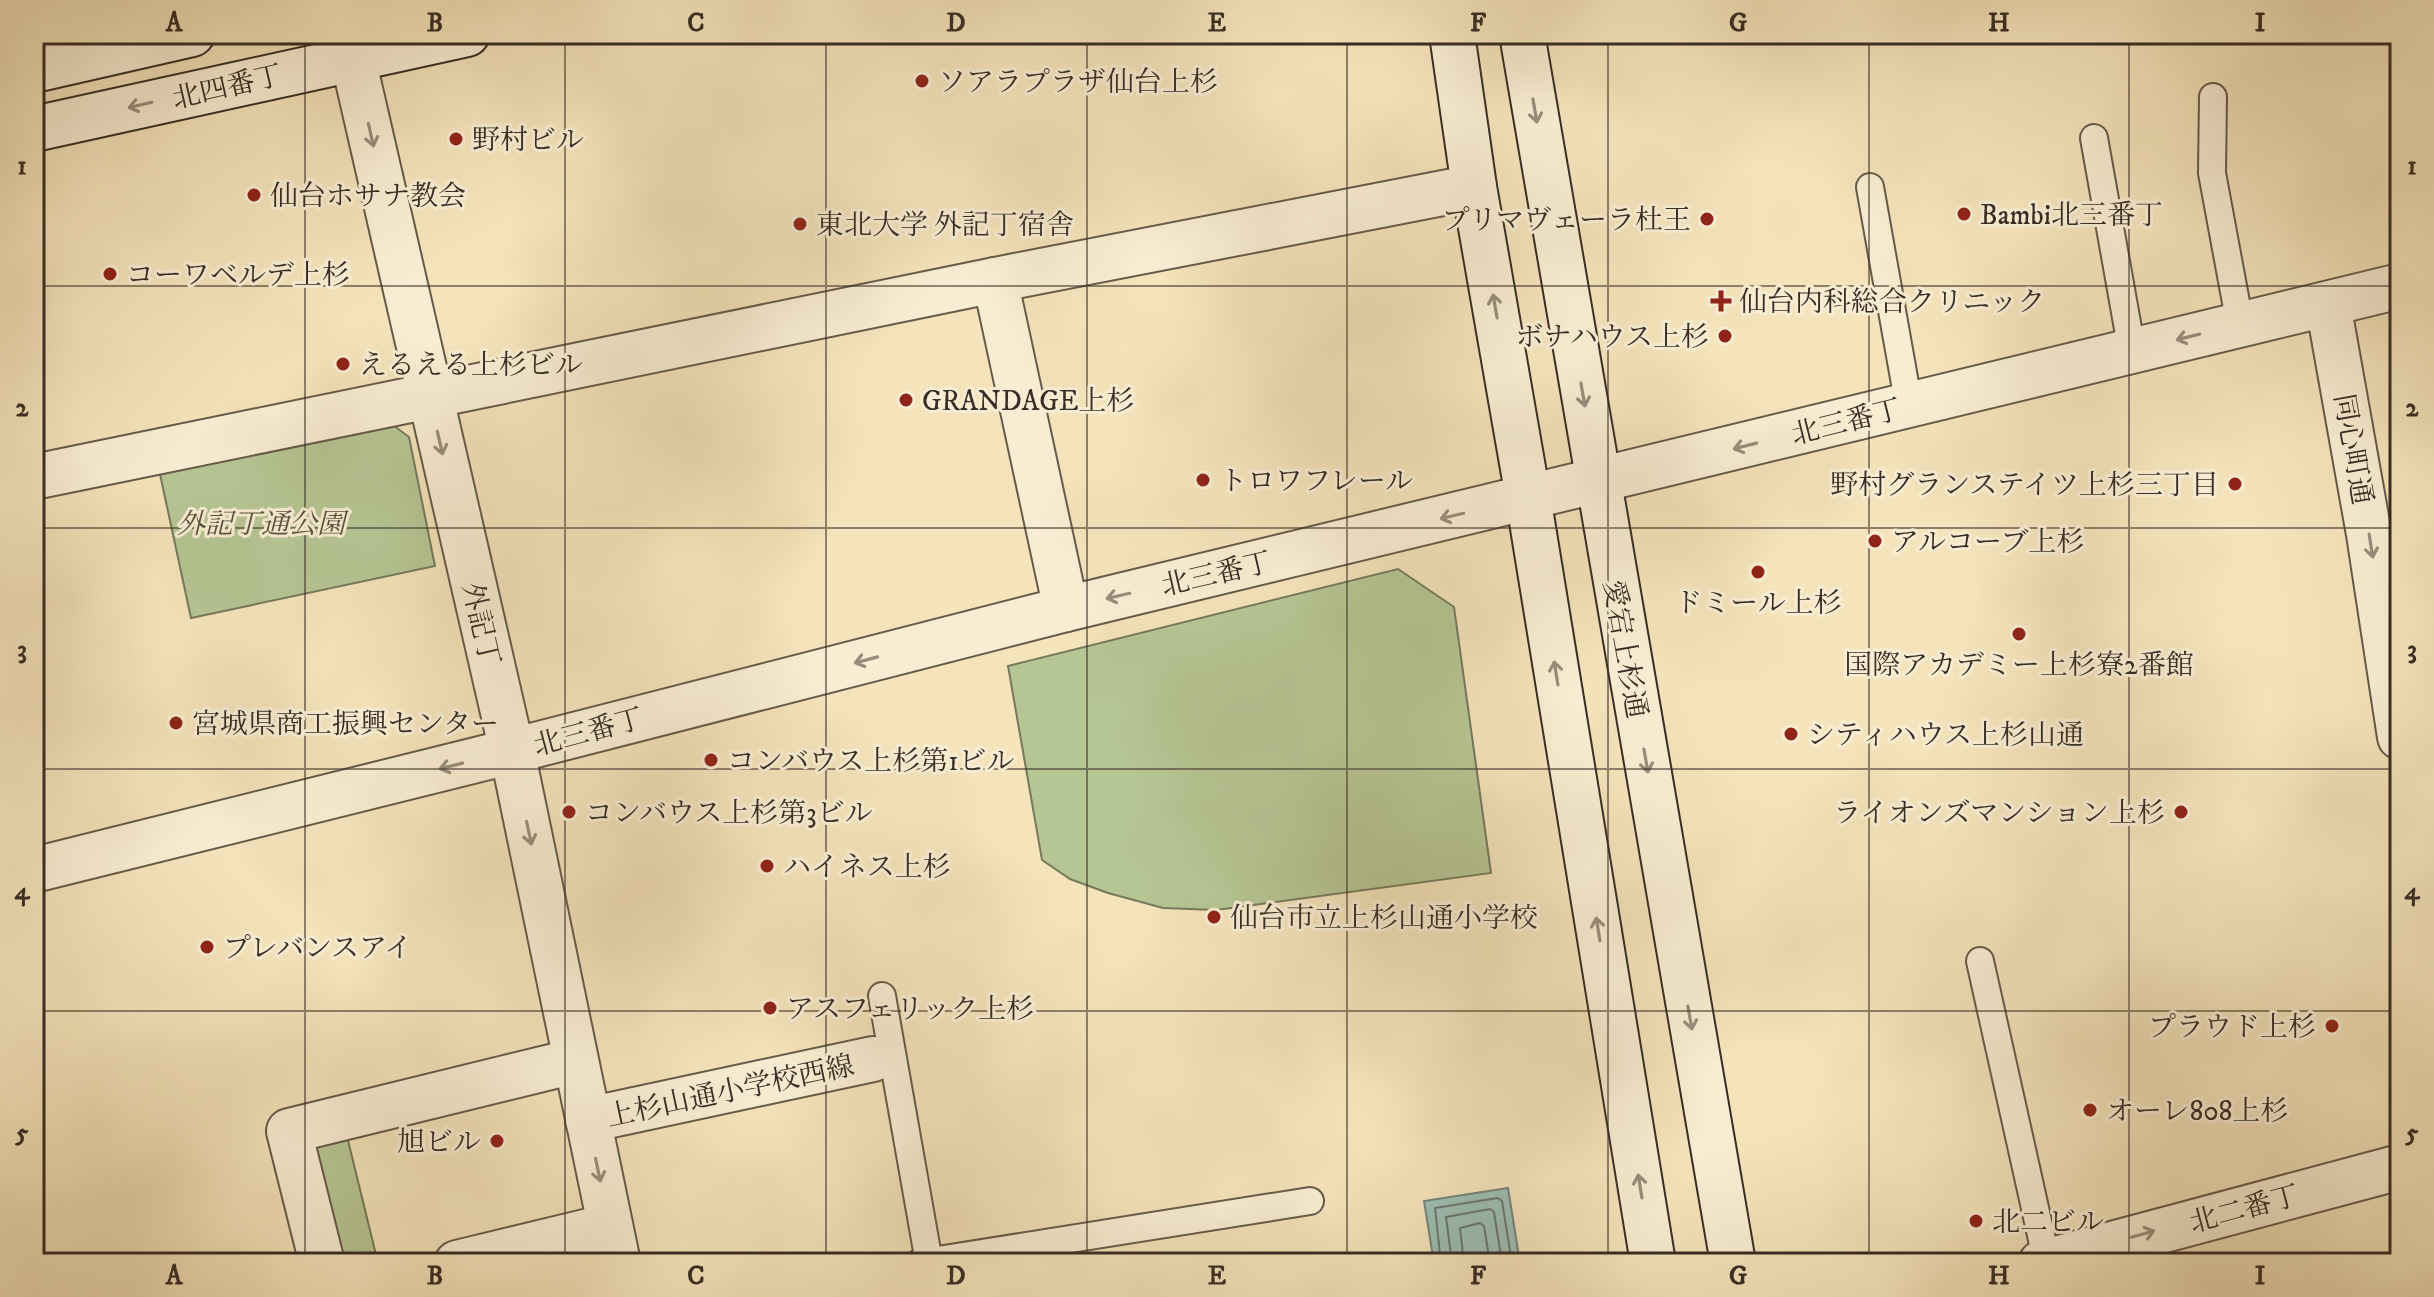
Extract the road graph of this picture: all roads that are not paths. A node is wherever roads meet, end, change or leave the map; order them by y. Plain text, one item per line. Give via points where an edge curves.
1 (192, 34) edge
2 (467, 34) edge
3 (1452, 34) edge
4 (1522, 34) edge
5 (89, 45) edge
6 (351, 46) edge
7 (34, 70) edge
8 (2213, 97) dead end
9 (34, 129) edge
10 (2094, 138) dead end
11 (1474, 187) junction
12 (1870, 187) dead end
13 (995, 280) junction
14 (2400, 286) edge
15 (2328, 304) junction
16 (2240, 324) junction
17 (2132, 351) junction
18 (428, 395) junction
19 (1909, 406) junction
20 (34, 477) edge
21 (1597, 482) junction
22 (1528, 497) junction
23 (1066, 609) junction
24 (2400, 737) edge
25 (512, 751) junction
26 (34, 870) edge
27 (1980, 961) dead end
28 (882, 996) dead end
29 (883, 1057) junction
30 (575, 1061) junction
31 (588, 1120) junction
32 (2400, 1167) edge
33 (1310, 1201) dead end
34 (614, 1244) edge
35 (924, 1262) edge
36 (2044, 1262) edge
37 (322, 1263) edge
38 (457, 1263) edge
39 (1653, 1263) edge
40 (1733, 1263) edge

1 - 5 street, 北四番丁
2 - 6 street, 北四番丁
3 - 11 street
4 -> 21 street, 愛宕上杉通
5 - 7 street, 北四番丁
6 -> 9 street, 北四番丁
6 -> 18 street, 外記丁
8 - 16 lane via 2212,173
10 - 17 lane
11 - 13 street
22 -> 11 street
12 - 19 lane
13 - 18 street
13 - 23 street
14 - 15 street, 北三番丁
15 - 16 street, 北三番丁
15 -> 24 street, 同心町通
16 -> 17 street, 北三番丁
17 - 19 street, 北三番丁
18 - 20 street
18 -> 25 street, 外記丁
19 -> 21 street, 北三番丁
21 - 22 street, 北三番丁
21 -> 40 street, 愛宕上杉通
22 -> 23 street, 北三番丁
39 -> 22 street
23 -> 25 street, 北三番丁
25 -> 26 street, 北三番丁
25 -> 30 street, 外記丁
27 - 36 lane
28 - 29 lane
29 - 31 street, 上杉山通小学校西線
29 - 35 lane
30 - 31 street, 外記丁
30 - 37 street via 272,1135
31 -> 34 street, 外記丁
36 -> 32 street, 北二番丁
33 - 35 lane
34 - 38 street

